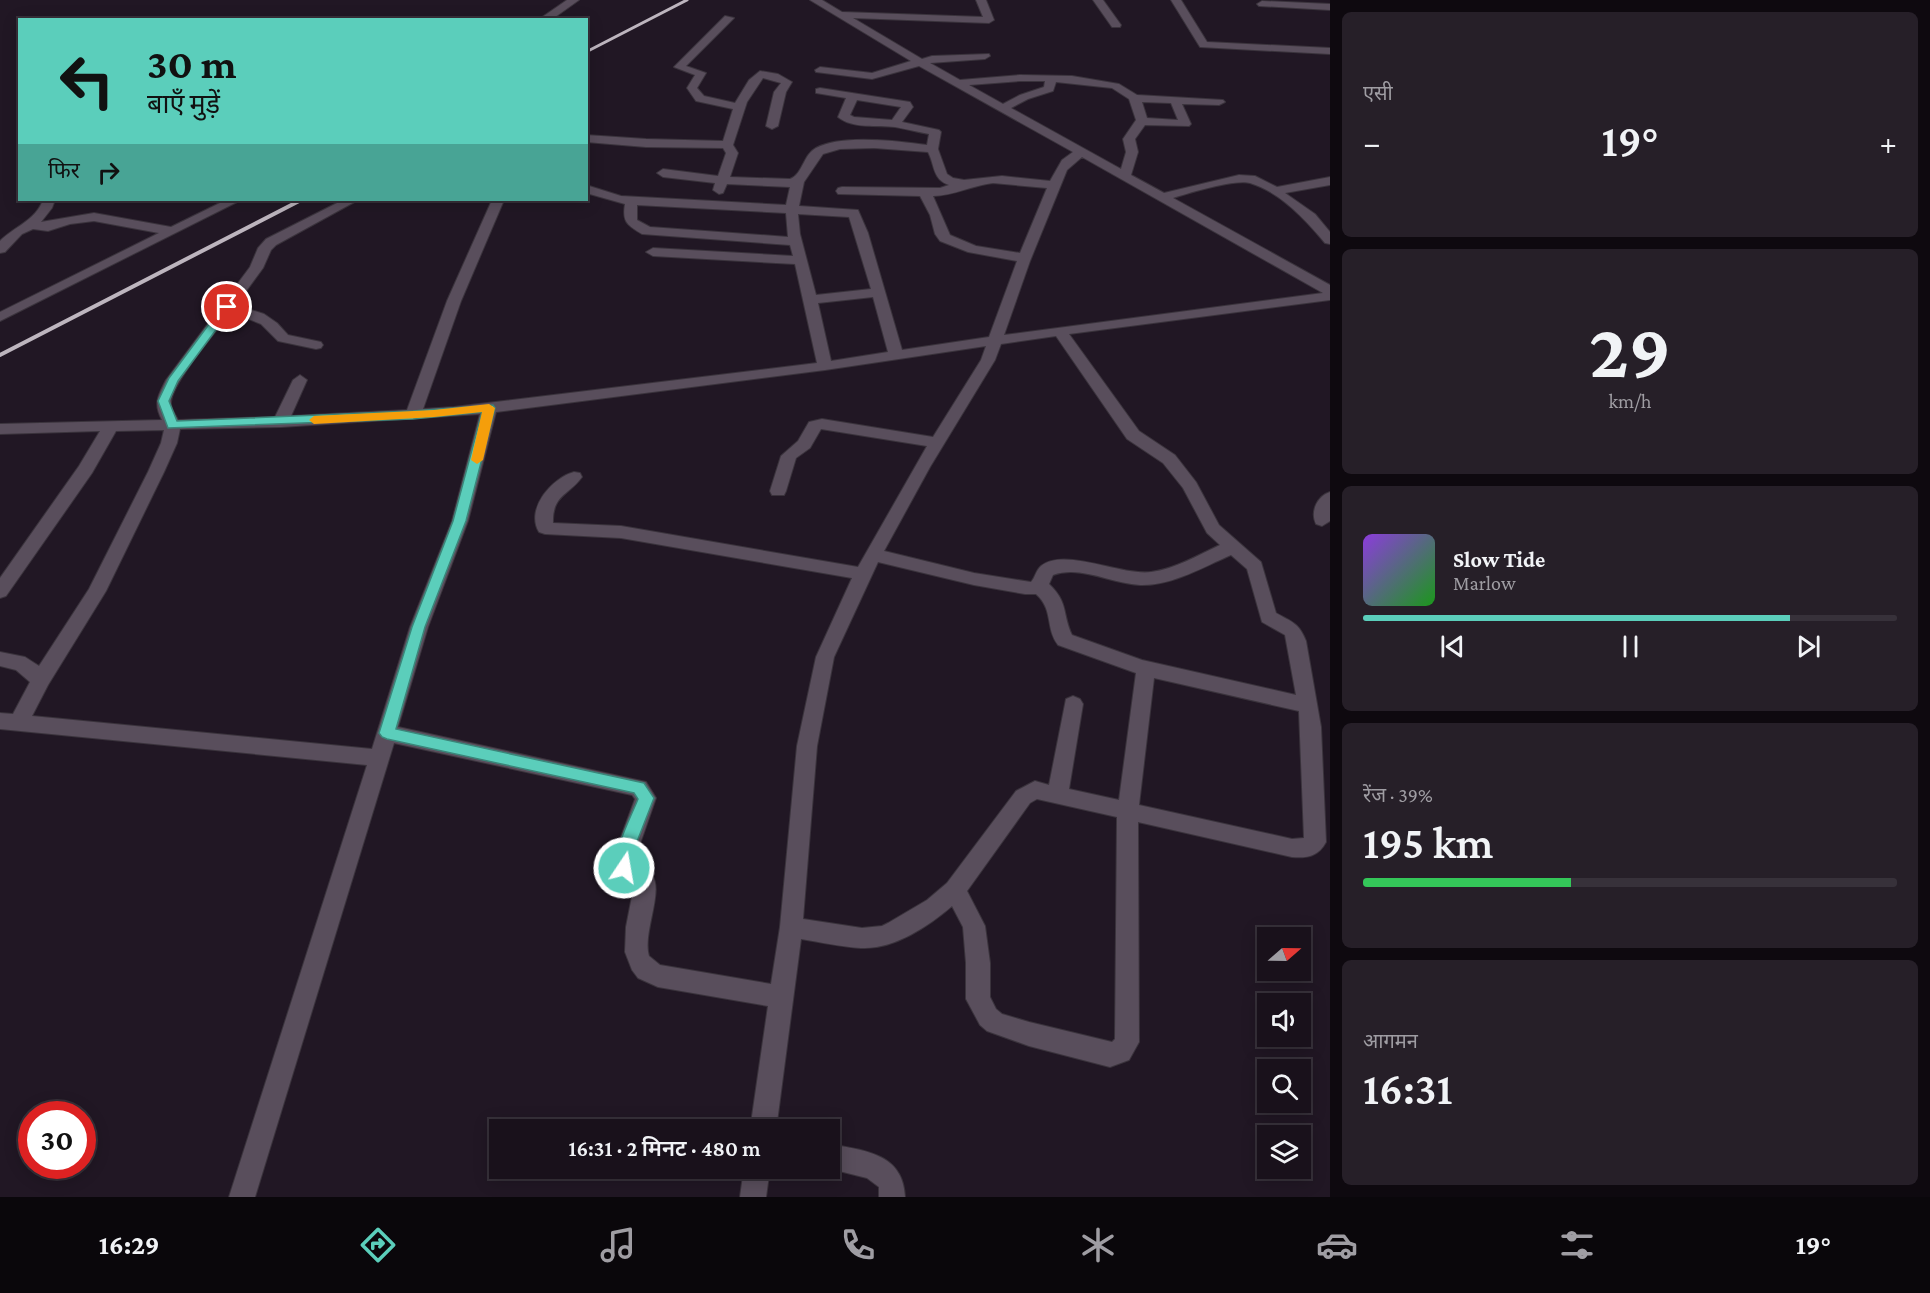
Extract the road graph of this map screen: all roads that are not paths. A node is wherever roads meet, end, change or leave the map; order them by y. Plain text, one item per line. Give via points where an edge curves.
1 (574, 0) edge
2 (815, 0) edge
3 (981, 0) edge
4 (1098, 0) edge
5 (1176, 0) edge
6 (1262, 4) dead end
7 (1330, 7) edge
8 (840, 15) junction
9 (546, 18) edge
10 (729, 18) dead end
11 (1116, 26) dead end
12 (1330, 51) edge
13 (985, 56) dead end
14 (921, 62) junction
15 (820, 70) dead end
16 (1051, 80) junction
17 (959, 83) junction
18 (820, 91) dead end
19 (853, 96) junction
20 (1134, 98) junction
21 (1175, 100) junction
22 (1219, 102) dead end
23 (739, 107) junction
24 (1003, 108) junction
25 (1142, 121) junction
26 (895, 124) junction
27 (772, 126) dead end
28 (588, 138) edge
29 (727, 145) junction
30 (932, 149) junction
31 (1082, 152) junction
32 (663, 173) dead end
33 (1125, 176) junction
34 (721, 180) junction
35 (1330, 181) edge
36 (798, 182) junction
37 (966, 183) junction
38 (1055, 185) junction
39 (588, 190) edge
40 (842, 191) dead end
41 (1275, 191) junction
42 (925, 193) junction
43 (1163, 197) junction
44 (632, 200) junction
45 (49, 201) edge
46 (233, 201) edge
47 (350, 201) edge
48 (498, 201) edge
49 (722, 206) junction
50 (790, 210) junction
51 (32, 225) junction
52 (172, 231) junction
53 (1330, 240) edge
54 (795, 241) junction
55 (0, 249) edge
56 (653, 252) dead end
57 (1025, 258) junction
58 (801, 260) junction
59 (1330, 291) edge
60 (877, 292) junction
61 (1330, 296) edge
62 (810, 300) junction
63 (227, 307) junction
64 (0, 317) edge
65 (1060, 331) junction
66 (995, 341) junction
67 (316, 345) dead end
68 (896, 355) junction
69 (825, 366) junction
70 (300, 380) dead end
71 (489, 408) junction
72 (413, 415) junction
73 (281, 422) junction
74 (173, 425) junction
75 (111, 426) junction
76 (0, 429) edge
77 (937, 443) junction
78 (574, 477) dead end
79 (778, 491) dead end
80 (1330, 498) edge
81 (1322, 520) dead end
82 (1232, 548) junction
83 (873, 555) junction
84 (863, 574) junction
85 (1038, 585) junction
86 (0, 591) edge
87 (0, 659) edge
88 (1146, 668) junction
89 (40, 681) junction
90 (1073, 704) dead end
91 (1308, 705) junction
92 (10, 722) edge
93 (387, 733) junction
94 (379, 758) junction
95 (1058, 794) junction
96 (1128, 810) junction
97 (955, 890) junction
98 (791, 927) junction
99 (781, 997) junction
100 (764, 1119) edge
101 (840, 1160) edge
102 (755, 1179) edge
103 (242, 1197) edge
104 (753, 1197) edge
105 (892, 1197) edge

1 - 9 street
2 - 8 street
3 - 8 street via 989,20
4 - 11 street
5 - 12 street via 1204,45
6 - 7 street
8 - 14 street
10 - 23 street via 679,67 701,73 692,88 700,99
13 - 14 street
14 - 15 street via 872,76
14 - 17 street
16 - 17 street
16 - 20 street via 1109,84
16 - 24 street via 1049,89
17 - 24 street
18 - 19 street
19 - 26 street via 844,117
19 - 26 street via 906,104
20 - 21 street
20 - 25 street
21 - 22 street
21 - 25 street via 1185,124
23 - 27 street via 758,75 786,80
23 - 29 street
24 - 31 street
25 - 33 street via 1129,139 1132,152
26 - 30 street via 935,132
28 - 29 street
29 - 34 street via 732,153
30 - 36 street via 831,146 814,155
30 - 37 street via 943,177 953,183
31 - 33 street
31 - 38 street via 1066,163
32 - 34 street
33 - 43 street
34 - 36 street
34 - 49 street via 716,202
35 - 41 street
36 - 50 street
37 - 38 street via 993,180
37 - 42 street via 947,191
38 - 57 street
39 - 44 street
40 - 42 street
41 - 43 street via 1246,178
41 - 53 street via 1310,216
42 - 57 street via 945,238 973,249
43 - 59 street
44 - 49 street
44 - 54 street via 631,222 647,231
45 - 51 street
46 - 52 street
47 - 63 street via 265,248 256,268
48 - 72 street via 454,301
49 - 50 street
50 - 54 street
50 - 60 street via 856,215
51 - 52 street via 48,227 94,218
51 - 55 street via 17,231
52 - 64 street
54 - 58 street
56 - 58 street
57 - 66 street
58 - 62 street
60 - 62 street
60 - 68 street
61 - 65 street
62 - 69 street
63 - 67 street via 262,318 275,326 283,338
63 - 74 street via 173,380 164,401
65 - 66 street
65 - 82 street via 1132,435 1179,470 1209,524
66 - 68 street
66 - 77 street via 988,360
68 - 69 street
69 - 71 street
70 - 73 street
71 - 72 street
71 - 93 street via 460,521 418,627
72 - 73 street
73 - 74 street
74 - 75 street
74 - 89 street via 156,472 97,591
75 - 76 street
75 - 86 street
77 - 79 street via 815,426 804,444 789,456
77 - 83 street
78 - 84 street via 558,488 547,506 546,528 612,531
80 - 81 street via 1324,504
82 - 85 street via 1162,577 1138,579 1065,566 1047,571
82 - 91 street via 1255,566 1268,617 1293,631
83 - 84 street
83 - 85 street via 974,579 1024,588
84 - 98 street via 818,680 807,746
85 - 88 street via 1057,608 1060,635 1065,640
87 - 89 street via 23,663
88 - 91 street
88 - 96 street
89 - 92 street
90 - 95 street
91 - 96 street via 1315,842 1312,847 1292,848
92 - 94 street
93 - 94 street
93 - 99 street via 639,788 646,798 645,804 623,861 624,868 644,880 635,955 640,966 658,976
94 - 103 street
95 - 96 street
95 - 97 street via 1035,790 1023,797
96 - 97 street via 1127,1042 1120,1052 1110,1055 1052,1040 995,1023 988,1017 978,999 974,926
97 - 98 street via 935,907 873,939
98 - 99 street
99 - 100 street
101 - 105 street via 886,1174 893,1184
102 - 104 street

